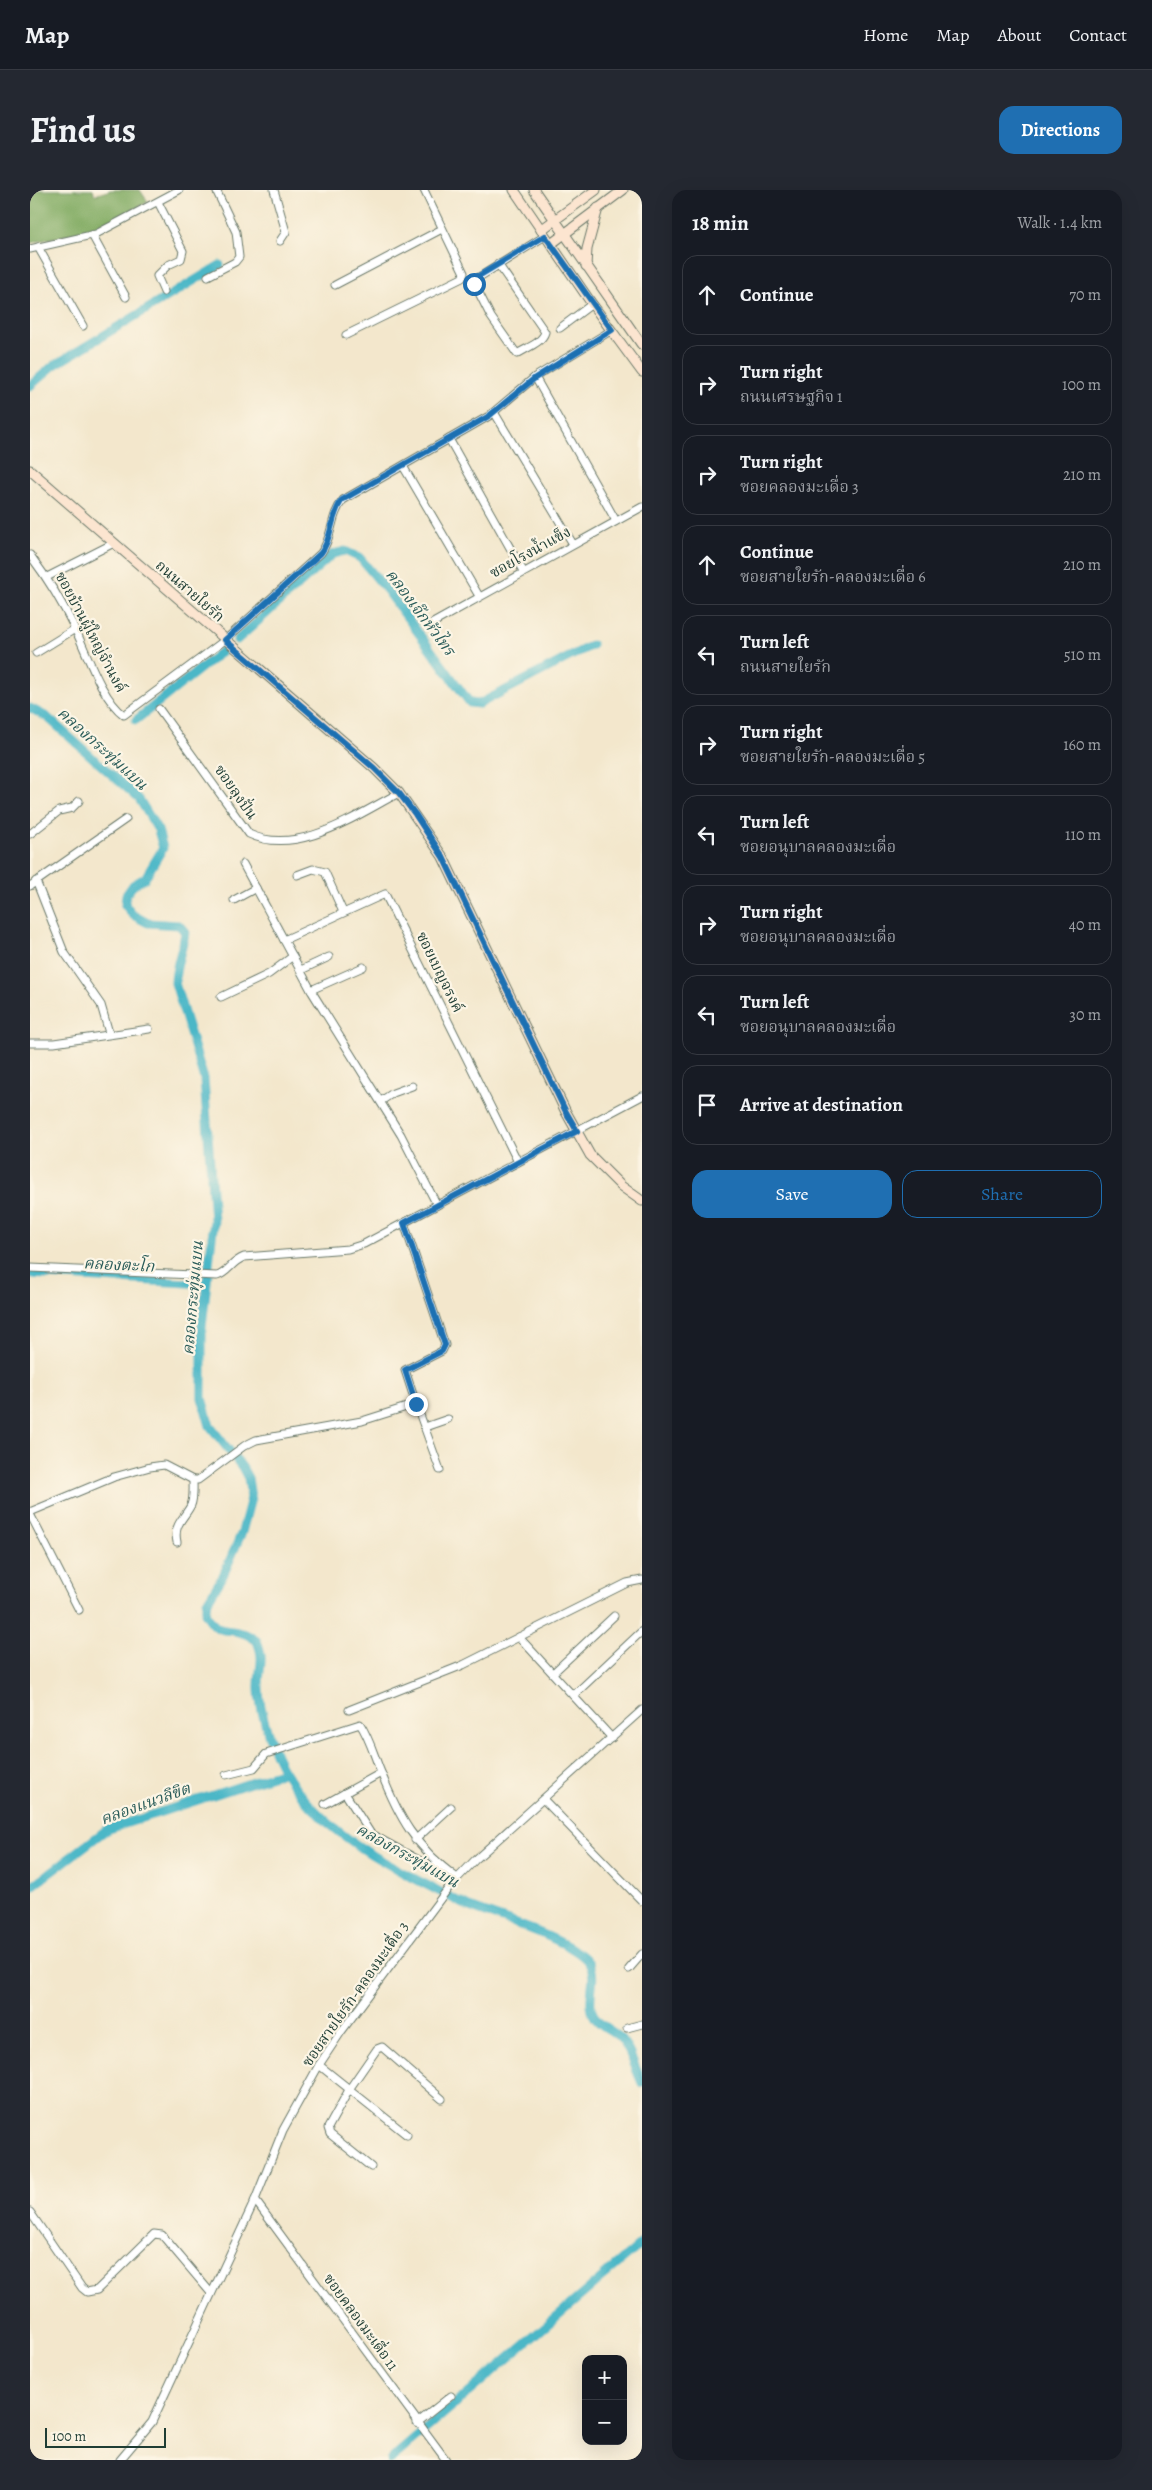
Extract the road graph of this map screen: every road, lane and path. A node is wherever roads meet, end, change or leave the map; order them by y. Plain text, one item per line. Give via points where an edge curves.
1 (179, 190) edge
2 (216, 190) edge
3 (274, 190) edge
4 (424, 190) edge
5 (514, 190) edge
6 (534, 190) edge
7 (596, 190) edge
8 (623, 190) edge
9 (158, 202) junction
10 (598, 208) junction
11 (555, 220) junction
12 (442, 229) junction
13 (564, 234) junction
14 (92, 235) junction
15 (546, 237) junction
16 (280, 241) dead end
17 (38, 247) junction
18 (30, 249) edge
19 (498, 264) junction
20 (586, 267) junction
21 (208, 276) dead end
22 (335, 285) dead end
23 (164, 292) dead end
24 (126, 297) dead end
25 (592, 304) junction
26 (83, 326) dead end
27 (560, 328) dead end
28 (612, 330) junction
29 (346, 335) dead end
30 (642, 345) edge
31 (642, 372) edge
32 (535, 378) junction
33 (494, 412) junction
34 (449, 439) junction
35 (402, 466) junction
36 (30, 470) edge
37 (642, 506) edge
38 (616, 521) junction
39 (114, 543) junction
40 (573, 544) junction
41 (30, 555) edge
42 (523, 571) junction
43 (47, 577) junction
44 (479, 596) junction
45 (433, 623) dead end
46 (75, 629) junction
47 (225, 640) junction
48 (36, 653) dead end
49 (159, 708) dead end
50 (399, 793) junction
51 (79, 801) dead end
52 (126, 819) dead end
53 (30, 834) edge
54 (243, 864) dead end
55 (298, 875) dead end
56 (33, 884) edge
57 (256, 888) junction
58 (234, 900) dead end
59 (343, 912) junction
60 (284, 940) junction
61 (293, 956) junction
62 (329, 957) dead end
63 (363, 967) dead end
64 (301, 970) junction
65 (311, 990) junction
66 (221, 997) dead end
67 (150, 1029) dead end
68 (109, 1033) junction
69 (30, 1043) edge
70 (412, 1086) dead end
71 (642, 1096) edge
72 (381, 1101) junction
73 (577, 1131) junction
74 (518, 1162) junction
75 (642, 1201) edge
76 (437, 1205) junction
77 (404, 1223) junction
78 (30, 1268) edge
79 (416, 1404) junction
80 (448, 1418) dead end
81 (425, 1427) junction
82 (440, 1470) dead end
83 (193, 1480) junction
84 (30, 1513) edge
85 (177, 1542) dead end
86 (642, 1580) edge
87 (80, 1610) dead end
88 (614, 1616) dead end
89 (642, 1632) edge
90 (519, 1637) junction
91 (553, 1672) junction
92 (574, 1695) junction
93 (349, 1710) dead end
94 (642, 1710) edge
95 (612, 1738) junction
96 (381, 1773) junction
97 (226, 1775) dead end
98 (345, 1793) junction
99 (544, 1800) junction
100 (325, 1804) dead end
101 (451, 1807) dead end
102 (415, 1840) junction
103 (444, 1869) junction
104 (457, 1878) junction
105 (642, 1901) edge
106 (642, 1954) edge
107 (629, 1970) dead end
108 (642, 2024) edge
109 (627, 2028) dead end
110 (319, 2064) junction
111 (350, 2088) junction
112 (442, 2099) dead end
113 (407, 2135) dead end
114 (371, 2167) dead end
115 (255, 2200) junction
116 (30, 2212) edge
117 (210, 2293) junction
118 (451, 2396) dead end
119 (419, 2426) junction
120 (120, 2460) edge
121 (446, 2460) edge

1 - 9 street
2 - 21 street via 236,232 239,257
3 - 16 street via 286,232
4 - 12 street
5 - 15 street
6 - 11 street
7 - 11 street
8 - 10 street
9 - 14 street
9 - 23 street via 183,251 181,259 168,265 157,276
10 - 13 street
10 - 20 street via 587,249
11 - 13 street
11 - 15 street
12 - 22 street
12 - 29 street via 464,273 462,278
13 - 15 street
13 - 20 street
14 - 17 street
14 - 24 street
15 - 19 street
15 - 25 street
17 - 18 street
17 - 26 street
19 - 19 street via 545,332 536,343 516,354 490,318 474,284 474,280
20 - 30 street
25 - 27 street
25 - 28 street
28 - 31 street
28 - 32 street
32 - 33 street
32 - 38 street
33 - 34 street
33 - 40 street
34 - 35 street
34 - 42 street
35 - 44 street
35 - 47 street via 342,500 321,553
36 - 39 street, ถนนสายใยรัก
37 - 38 street, ซอยโรงน้ำแข็ง
38 - 40 street, ซอยโรงน้ำแข็ง
39 - 43 street
39 - 47 street, ถนนสายใยรัก
40 - 42 street, ซอยโรงน้ำแข็ง
41 - 43 street, ซอยบ้านผู้ใหญ่จำนงค์
42 - 44 street, ซอยโรงน้ำแข็ง
43 - 46 street, ซอยบ้านผู้ใหญ่จำนงค์
44 - 45 street, ซอยโรงน้ำแข็ง
46 - 47 street, ซอยบ้านผู้ใหญ่จำนงค์ via 100,683 117,710 124,715
46 - 48 street
47 - 50 street, ถนนสายใยรัก
49 - 50 street, ซอยลุงปั่น via 249,834 260,839 273,842 307,837
50 - 73 street, ถนนสายใยรัก via 443,857
51 - 53 street via 72,808 59,811
52 - 56 street
54 - 57 street
55 - 59 street via 313,869 324,872
56 - 68 street via 64,952 101,1005
57 - 58 street
57 - 60 street
59 - 60 street, ซอยเบญจรงค์
59 - 74 street, ซอยเบญจรงค์ via 387,895
60 - 61 street
61 - 64 street
61 - 66 street via 269,974
62 - 64 street
63 - 65 street
64 - 65 street
65 - 72 street
67 - 68 street
68 - 69 street via 54,1043
70 - 72 street
71 - 73 street
72 - 76 street
73 - 74 street
73 - 75 street, ถนนสายใยรัก via 590,1155 603,1169
74 - 76 street
76 - 77 street
77 - 78 street via 348,1249 244,1257 233,1261 223,1274 217,1276
77 - 79 street via 445,1345 442,1351 405,1370
79 - 81 street
79 - 83 street via 362,1421 272,1435 244,1446 204,1478
80 - 81 street
81 - 82 street
83 - 84 street via 164,1464 114,1477
83 - 85 street via 191,1505 178,1521
84 - 87 street
86 - 90 street via 627,1583
88 - 91 street
89 - 92 street
90 - 91 street
90 - 93 street via 463,1665
91 - 92 street
92 - 95 street
94 - 95 street, ซอยสายใยรัก-คลองมะเดื่อ 3
95 - 99 street, ซอยสายใยรัก-คลองมะเดื่อ 3
96 - 97 street via 360,1724 266,1754 254,1768
96 - 98 street
96 - 102 street via 401,1819
98 - 100 street
98 - 103 street via 370,1834 418,1861
99 - 104 street, ซอยสายใยรัก-คลองมะเดื่อ 3
99 - 105 street
101 - 102 street
102 - 103 street
103 - 104 street
104 - 110 street, ซอยสายใยรัก-คลองมะเดื่อ 3
106 - 107 street
108 - 109 street
110 - 111 street
110 - 115 street, ซอยสายใยรัก-คลองมะเดื่อ 3 via 283,2130
111 - 112 street via 377,2049 382,2047
111 - 113 street
111 - 114 street via 328,2128 330,2134
115 - 117 street, ซอยสายใยรัก-คลองมะเดื่อ 3
115 - 119 street, ซอยคลองมะเดื่อ 11
116 - 117 street via 87,2292 97,2290 158,2233
117 - 120 street, ซอยสายใยรัก-คลองมะเดื่อ 3 via 152,2422
118 - 119 street
119 - 121 street, ซอยคลองมะเดื่อ 11

